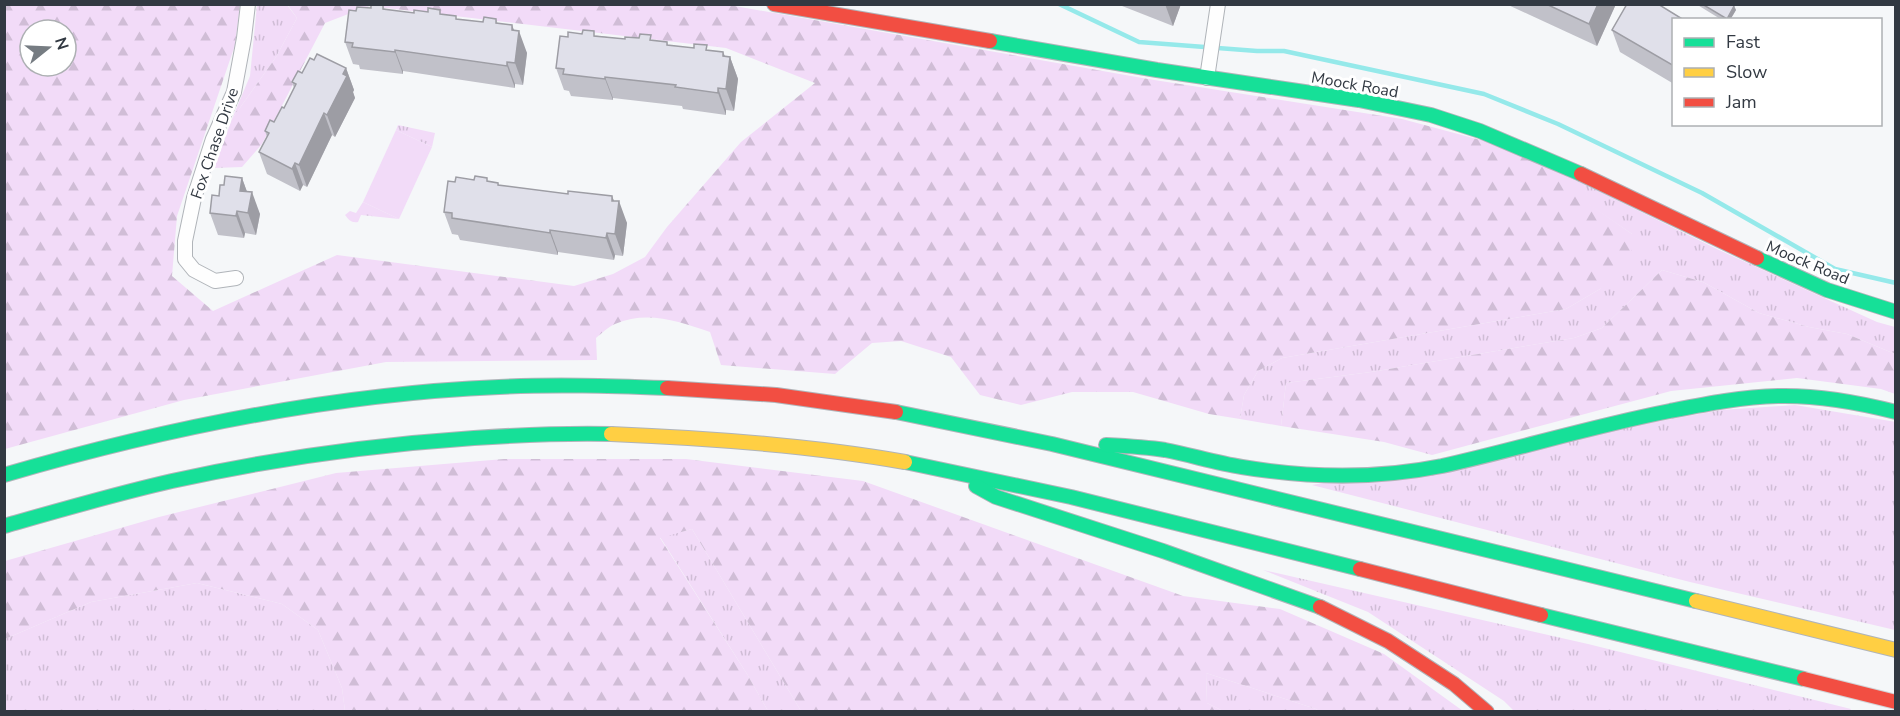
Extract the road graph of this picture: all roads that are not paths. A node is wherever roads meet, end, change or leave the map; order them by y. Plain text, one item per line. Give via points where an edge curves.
1 (248, 4) edge
2 (774, 4) edge
3 (1218, 4) edge
4 (1207, 78) junction
5 (236, 278) dead end
6 (1896, 312) edge
7 (1896, 412) edge
8 (1052, 444) junction
9 (951, 471) junction
10 (4, 475) edge
11 (4, 526) edge
12 (1896, 650) edge
13 (1896, 702) edge
14 (1486, 711) edge

1 - 5 street, Fox Chase Drive via 234,92 213,139 185,241 185,259 194,270 215,281
2 - 4 main road, Moock Road
3 - 4 street
4 - 6 main road, Moock Road via 1359,100 1431,115 1480,131 1577,172 1827,290
7 - 8 main road via 1799,396 1726,400 1449,464 1405,472 1342,476 1238,467 1144,447
8 - 10 main road via 953,422 794,397 578,385 406,393 232,418
8 - 12 main road
9 - 11 main road via 833,451 691,438 515,435 417,442 252,464 127,491
9 - 13 main road, bridge
9 - 14 main road via 996,497 1318,606 1388,641 1454,684

